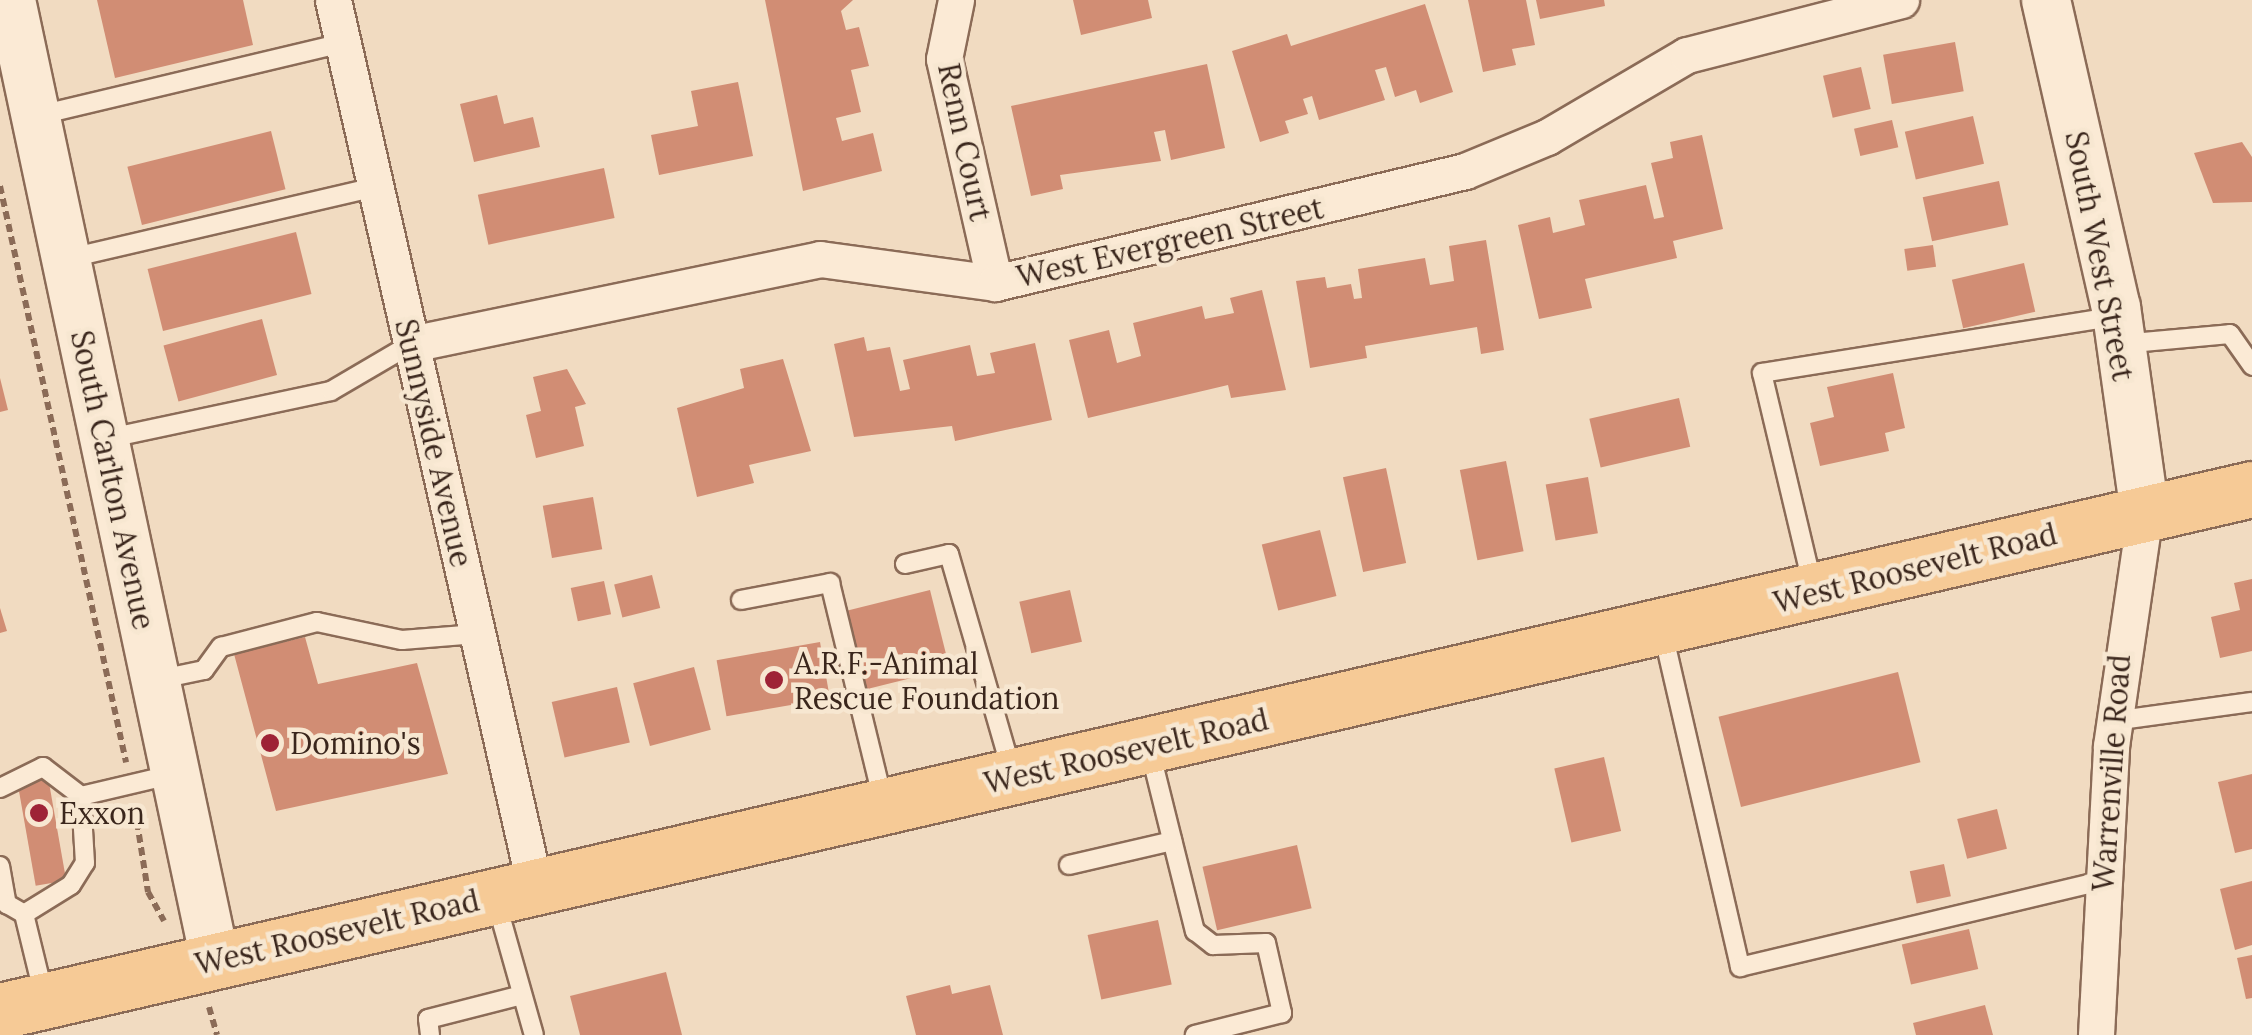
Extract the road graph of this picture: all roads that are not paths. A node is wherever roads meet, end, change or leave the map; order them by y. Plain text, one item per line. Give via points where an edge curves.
1 (11, 0) edge
2 (332, 0) edge
3 (956, 0) edge
4 (1901, 0) edge
5 (2046, 0) edge
6 (342, 42) junction
7 (36, 116) junction
8 (375, 186) junction
9 (66, 259) junction
10 (996, 283) junction
11 (2119, 330) junction
12 (411, 344) junction
13 (2252, 366) edge
14 (104, 440) junction
15 (2252, 489) edge
16 (2145, 513) junction
17 (906, 564) dead end
18 (1814, 594) junction
19 (741, 600) dead end
20 (1662, 628) junction
21 (477, 634) junction
22 (156, 680) junction
23 (2252, 702) edge
24 (2114, 721) junction
25 (1149, 745) junction
26 (1014, 777) junction
27 (154, 779) junction
28 (0, 788) edge
29 (81, 796) junction
30 (884, 807) junction
31 (1172, 842) junction
32 (1069, 865) dead end
33 (0, 866) edge
34 (2102, 881) junction
35 (514, 891) junction
36 (24, 914) junction
37 (214, 986) junction
38 (522, 995) junction
39 (22, 1006) edge
40 (430, 1035) edge
41 (534, 1035) edge
42 (1195, 1035) edge
43 (2096, 1035) edge

1 - 7 street, South Carlton Avenue
2 - 6 street, Sunnyside Avenue
3 - 10 street, Renn Court via 944,59
4 - 10 street, West Evergreen Street via 1687,55 1547,137 1466,171
5 - 11 street, South West Street
6 - 7 lane
6 - 8 street, Sunnyside Avenue
7 - 9 street, South Carlton Avenue
8 - 9 lane
8 - 12 street, Sunnyside Avenue
9 - 14 street, South Carlton Avenue
10 - 12 street, West Evergreen Street via 820,259
11 - 13 lane via 2230,334
11 - 16 street, South West Street
11 - 18 lane via 1762,373
12 - 14 lane via 332,391
12 - 21 street, Sunnyside Avenue
14 - 22 street, South Carlton Avenue
15 - 16 main road, West Roosevelt Road
16 - 18 main road, West Roosevelt Road
16 - 24 street, Warrenville Road
17 - 26 lane via 949,554
18 - 20 main road, West Roosevelt Road
19 - 30 lane via 830,583
20 - 25 main road, West Roosevelt Road
20 - 34 lane via 1740,966
21 - 22 lane via 402,640 318,622 222,647 204,670
21 - 35 street, Sunnyside Avenue
22 - 27 street, South Carlton Avenue
23 - 24 lane
24 - 34 street, Warrenville Road
25 - 26 main road, West Roosevelt Road
25 - 31 lane
26 - 30 main road, West Roosevelt Road
27 - 29 lane
27 - 37 street, South Carlton Avenue
28 - 29 lane via 43,767
29 - 36 lane via 85,864 71,885
30 - 35 main road, West Roosevelt Road
31 - 32 lane
31 - 42 lane via 1195,931 1212,945 1266,943 1282,1013
33 - 36 lane via 7,904
34 - 43 street, Warrenville Road
35 - 37 main road, West Roosevelt Road
35 - 38 lane
36 - 39 lane
37 - 39 main road, West Roosevelt Road
38 - 40 lane via 428,1019
38 - 41 lane

